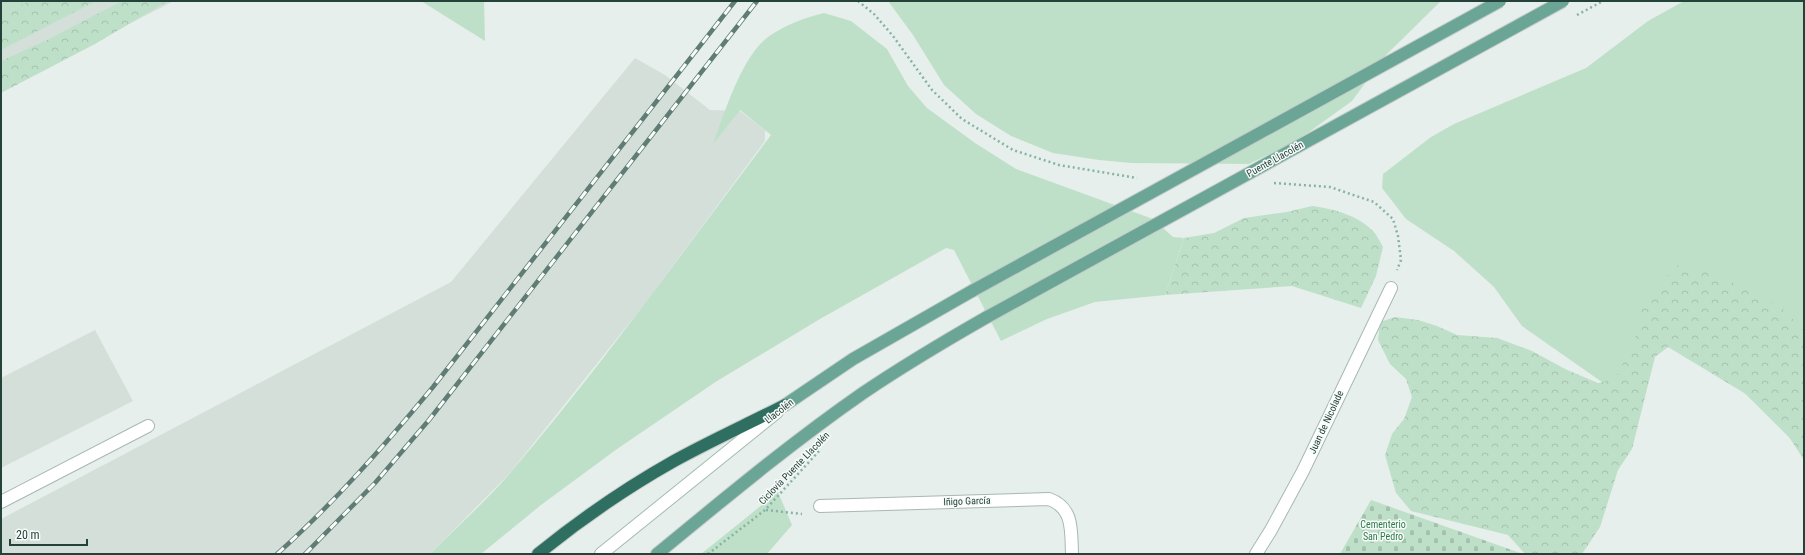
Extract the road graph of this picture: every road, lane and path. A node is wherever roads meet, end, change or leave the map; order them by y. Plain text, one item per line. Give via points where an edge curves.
1 (858, 1) edge
2 (1500, 1) edge
3 (1563, 1) edge
4 (1142, 179) dead end
5 (1266, 183) dead end
6 (1391, 288) joint
7 (785, 405) junction
8 (148, 426) dead end
9 (821, 449) dead end
10 (1, 502) edge
11 (820, 506) joint
12 (765, 510) junction
13 (538, 554) edge
14 (601, 554) edge
15 (657, 554) edge
16 (708, 554) edge
17 (1072, 554) edge
18 (1256, 554) edge

1 - 4 path via 874,14 932,90 962,119 1013,150 1059,165
2 - 7 main road, Llacolén, bridge via 972,291 852,359
3 - 15 main road, Puente Llacolén, bridge via 942,343 862,394 769,463
5 - 6 path via 1330,187 1374,202 1393,219 1398,236 1400,260
6 - 18 street, Juan de Nicolade via 1303,471 1272,530
7 - 13 highway via 675,460 641,480 586,517
7 - 14 street, Llacolén
8 - 10 street
9 - 12 path, Ciclovía Puente Llacolén
11 - 12 path via 805,514
11 - 17 street, Iñigo García via 1049,499 1061,505 1070,518
12 - 16 path, Ciclovía Puente Llacolén

